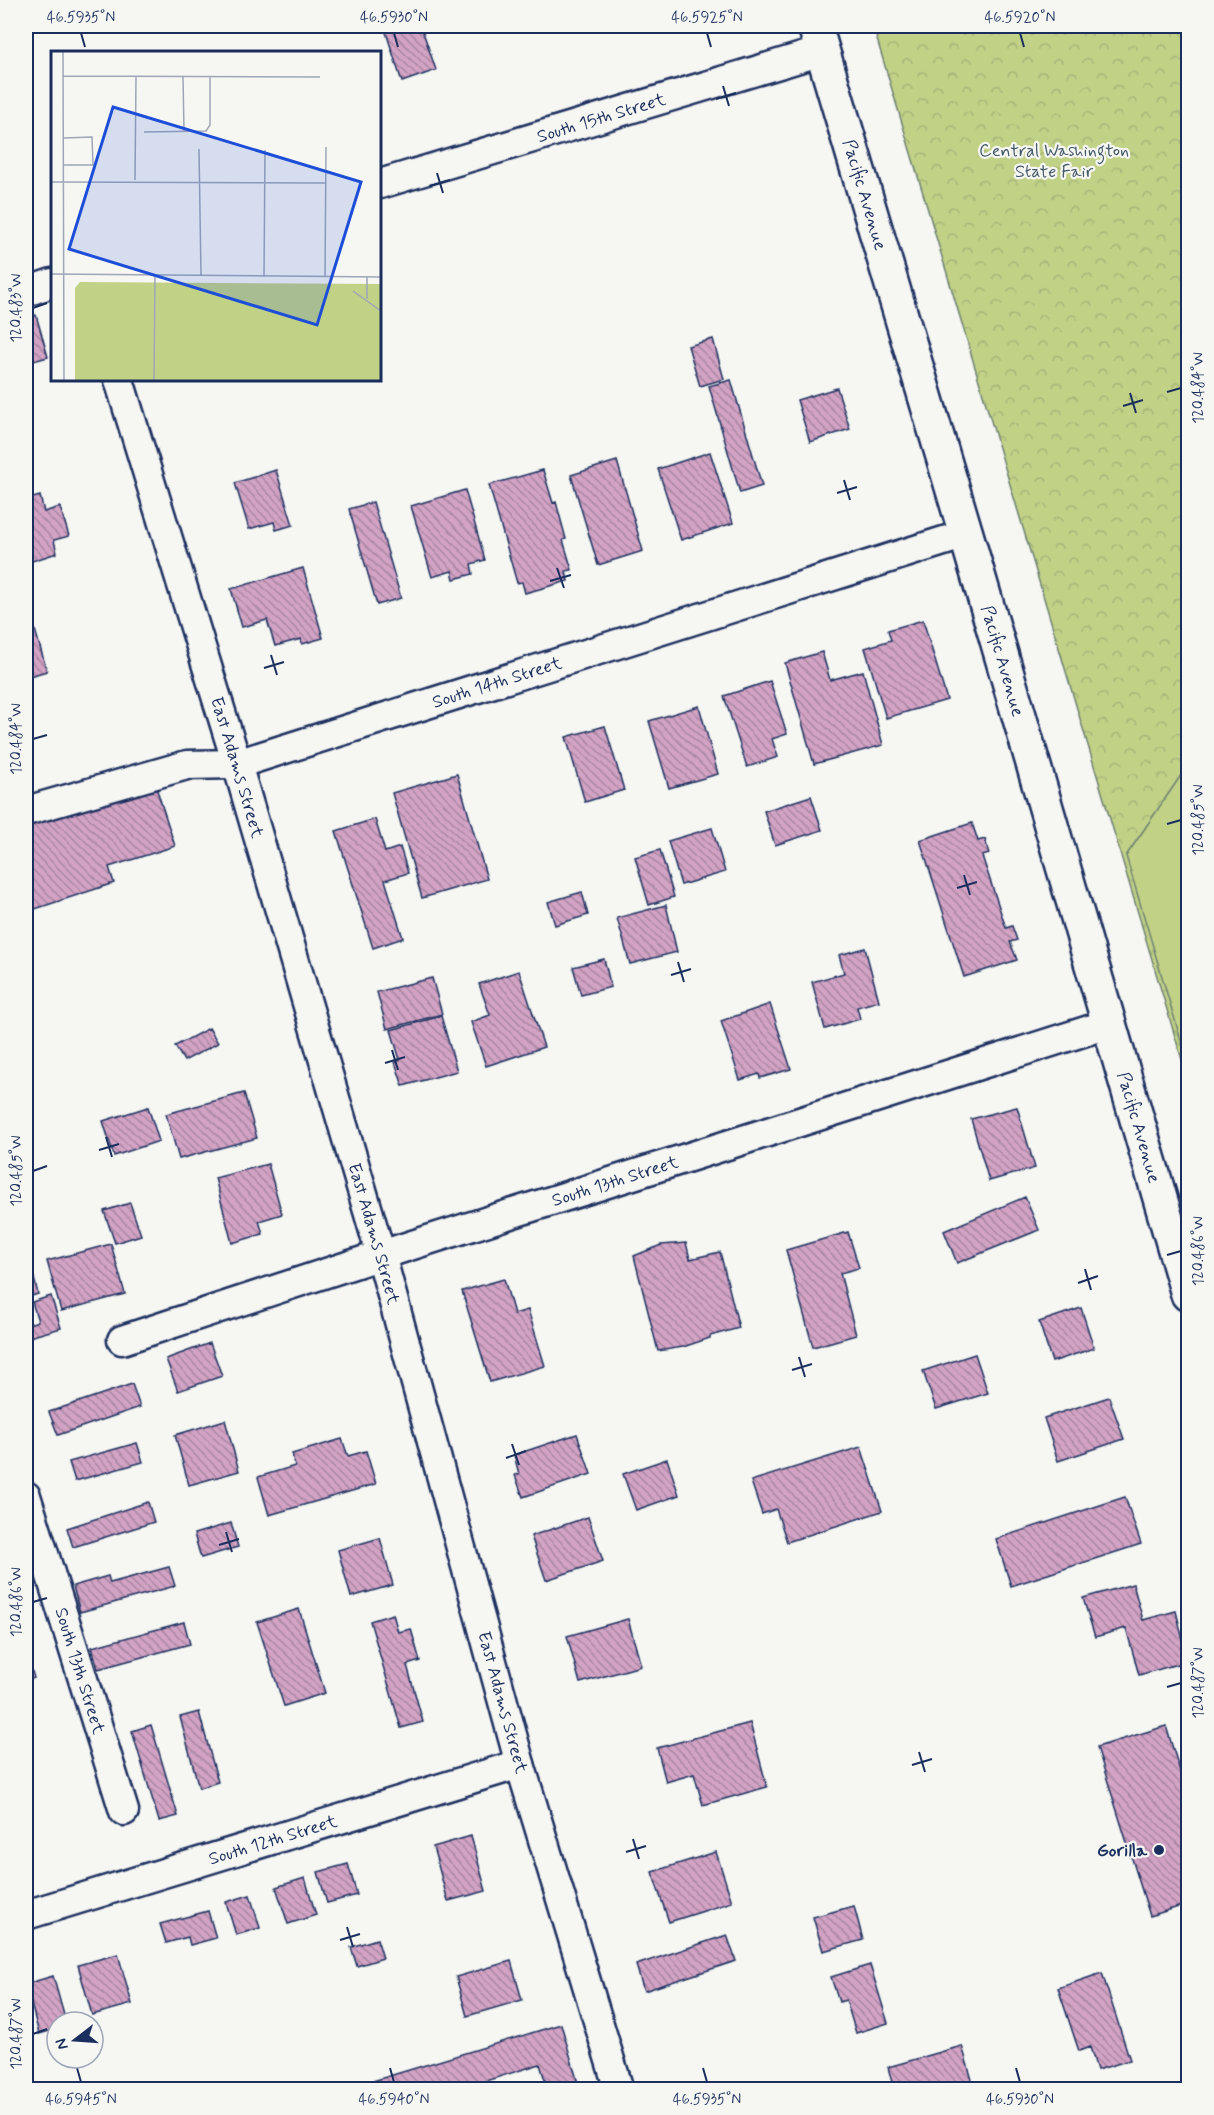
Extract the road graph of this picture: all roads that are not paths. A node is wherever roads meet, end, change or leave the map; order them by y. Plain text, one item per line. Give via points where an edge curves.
1 (819, 38) edge
2 (381, 184) edge
3 (51, 283) edge
4 (26, 292) edge
5 (119, 381) edge
6 (966, 534) junction
7 (237, 764) junction
8 (26, 811) edge
9 (1108, 1024) junction
10 (381, 1255) junction
11 (1188, 1294) edge
12 (122, 1340) dead end
13 (26, 1496) edge
14 (519, 1764) junction
15 (124, 1811) dead end
16 (26, 1915) edge
17 (618, 2090) edge

1 - 2 street, South 15th Street
1 - 6 street, Pacific Avenue
3 - 4 street
5 - 7 street, East Adams Street
6 - 7 street, South 14th Street
6 - 9 street, Pacific Avenue
7 - 8 street, South 14th Street via 187,765
7 - 10 street, East Adams Street
9 - 10 street, South 13th Street
9 - 11 street, Pacific Avenue
10 - 12 street, South 13th Street
10 - 14 street, East Adams Street
13 - 15 street, South 13th Street
14 - 16 street, South 12th Street
14 - 17 street, East Adams Street

